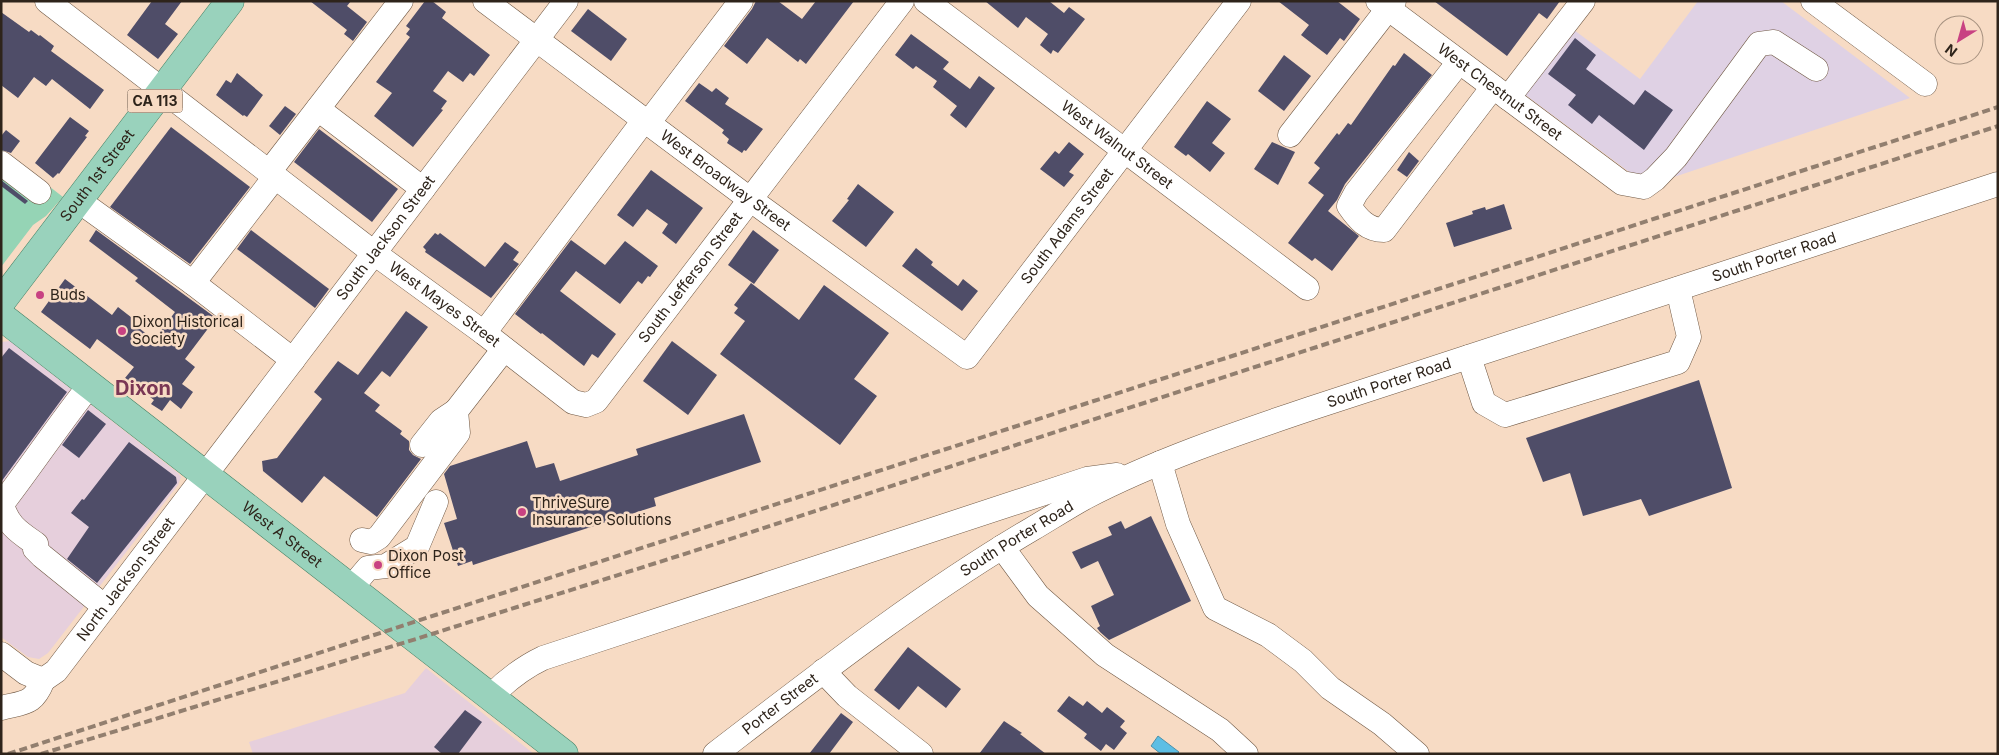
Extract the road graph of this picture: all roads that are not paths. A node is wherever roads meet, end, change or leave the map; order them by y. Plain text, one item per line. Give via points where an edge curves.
1 (230, 1) edge
2 (401, 1) edge
3 (485, 1) edge
4 (566, 1) edge
5 (741, 1) edge
6 (902, 1) edge
7 (926, 1) edge
8 (1239, 1) edge
9 (1583, 1) edge
10 (1814, 1) edge
11 (56, 4) edge
12 (1386, 4) edge
13 (537, 39) junction
14 (1459, 62) junction
15 (1816, 69) dead end
16 (1925, 84) dead end
17 (162, 90) junction
18 (1501, 93) junction
19 (318, 109) junction
20 (647, 120) junction
21 (1290, 135) dead end
22 (1124, 151) junction
23 (1, 163) edge
24 (272, 175) junction
25 (1998, 184) edge
26 (424, 189) junction
27 (39, 192) dead end
28 (751, 200) junction
29 (80, 201) junction
30 (374, 253) junction
31 (192, 283) junction
32 (1307, 288) dead end
33 (1678, 289) junction
34 (1, 302) edge
35 (1, 316) edge
36 (484, 333) junction
37 (504, 348) junction
38 (967, 357) joint
39 (1469, 357) junction
40 (293, 360) junction
41 (90, 385) junction
42 (586, 405) joint
43 (456, 418) junction
44 (422, 445) dead end
45 (1160, 463) junction
46 (1138, 473) junction
47 (206, 475) junction
48 (436, 502) dead end
49 (362, 540) dead end
50 (1002, 547) junction
51 (352, 588) junction
52 (106, 607) junction
53 (1, 654) edge
54 (823, 671) junction
55 (43, 680) junction
56 (491, 696) junction
57 (1, 708) edge
58 (564, 754) edge
59 (715, 754) edge
60 (920, 754) edge
61 (1246, 754) edge
62 (1418, 754) edge

1 - 17 main road, South 1st Street / CA 113
2 - 19 street
3 - 13 street, West Broadway Street
4 - 13 street, South Jackson Street
5 - 20 street
6 - 28 street, South Jefferson Street
7 - 22 street, West Walnut Street
8 - 22 street, South Adams Street
9 - 18 street
10 - 16 street
11 - 17 street, West Mayes Street
12 - 14 street, West Chestnut Street
12 - 21 street
13 - 20 street, West Broadway Street
13 - 26 street, South Jackson Street
14 - 18 street, West Chestnut Street
14 - 18 street via 1349,206 1357,218 1373,230 1384,230
15 - 18 street, West Chestnut Street via 1774,42 1759,44 1676,157 1644,187 1622,183
17 - 24 street, West Mayes Street
17 - 29 main road, South 1st Street / CA 113
19 - 24 street
19 - 26 street
20 - 28 street, West Broadway Street
20 - 36 street
22 - 32 street, West Walnut Street
22 - 38 street, South Adams Street
23 - 27 street
24 - 30 street, West Mayes Street
24 - 31 street
25 - 33 street, South Porter Road
26 - 30 street, South Jackson Street
28 - 38 street, West Broadway Street
28 - 42 street, South Jefferson Street via 596,400
29 - 31 street
29 - 34 main road, South 1st Street / CA 113
30 - 36 street, West Mayes Street
30 - 40 street, South Jackson Street
31 - 40 street
33 - 39 street, South Porter Road
33 - 39 street via 1689,336 1678,362 1505,415 1484,403
35 - 41 main road, West A Street
36 - 37 street, West Mayes Street
37 - 42 street, West Mayes Street via 573,402
37 - 43 street
39 - 45 street, South Porter Road via 1243,431
40 - 47 street, South Jackson Street
41 - 47 main road, West A Street
41 - 52 street via 2,504 5,518 36,544 42,556
43 - 44 street via 441,421
43 - 49 street via 458,434 379,537 371,542
45 - 46 street, South Porter Road
45 - 62 street via 1178,524 1215,608 1268,635 1303,661 1330,688
46 - 50 street, South Porter Road via 1084,498
46 - 56 street via 1087,479 543,658 526,666
47 - 51 main road, West A Street
47 - 52 street, North Jackson Street
48 - 51 street via 417,547 386,566 368,568
50 - 54 street, South Porter Road via 934,591
50 - 61 street via 1038,596 1105,655 1220,730
51 - 56 main road, West A Street
52 - 55 street, North Jackson Street via 56,671
53 - 55 street via 26,673
54 - 59 street, Porter Street
54 - 60 street via 847,696
55 - 57 street, North Jackson Street via 37,694 30,700
56 - 58 main road, West A Street

